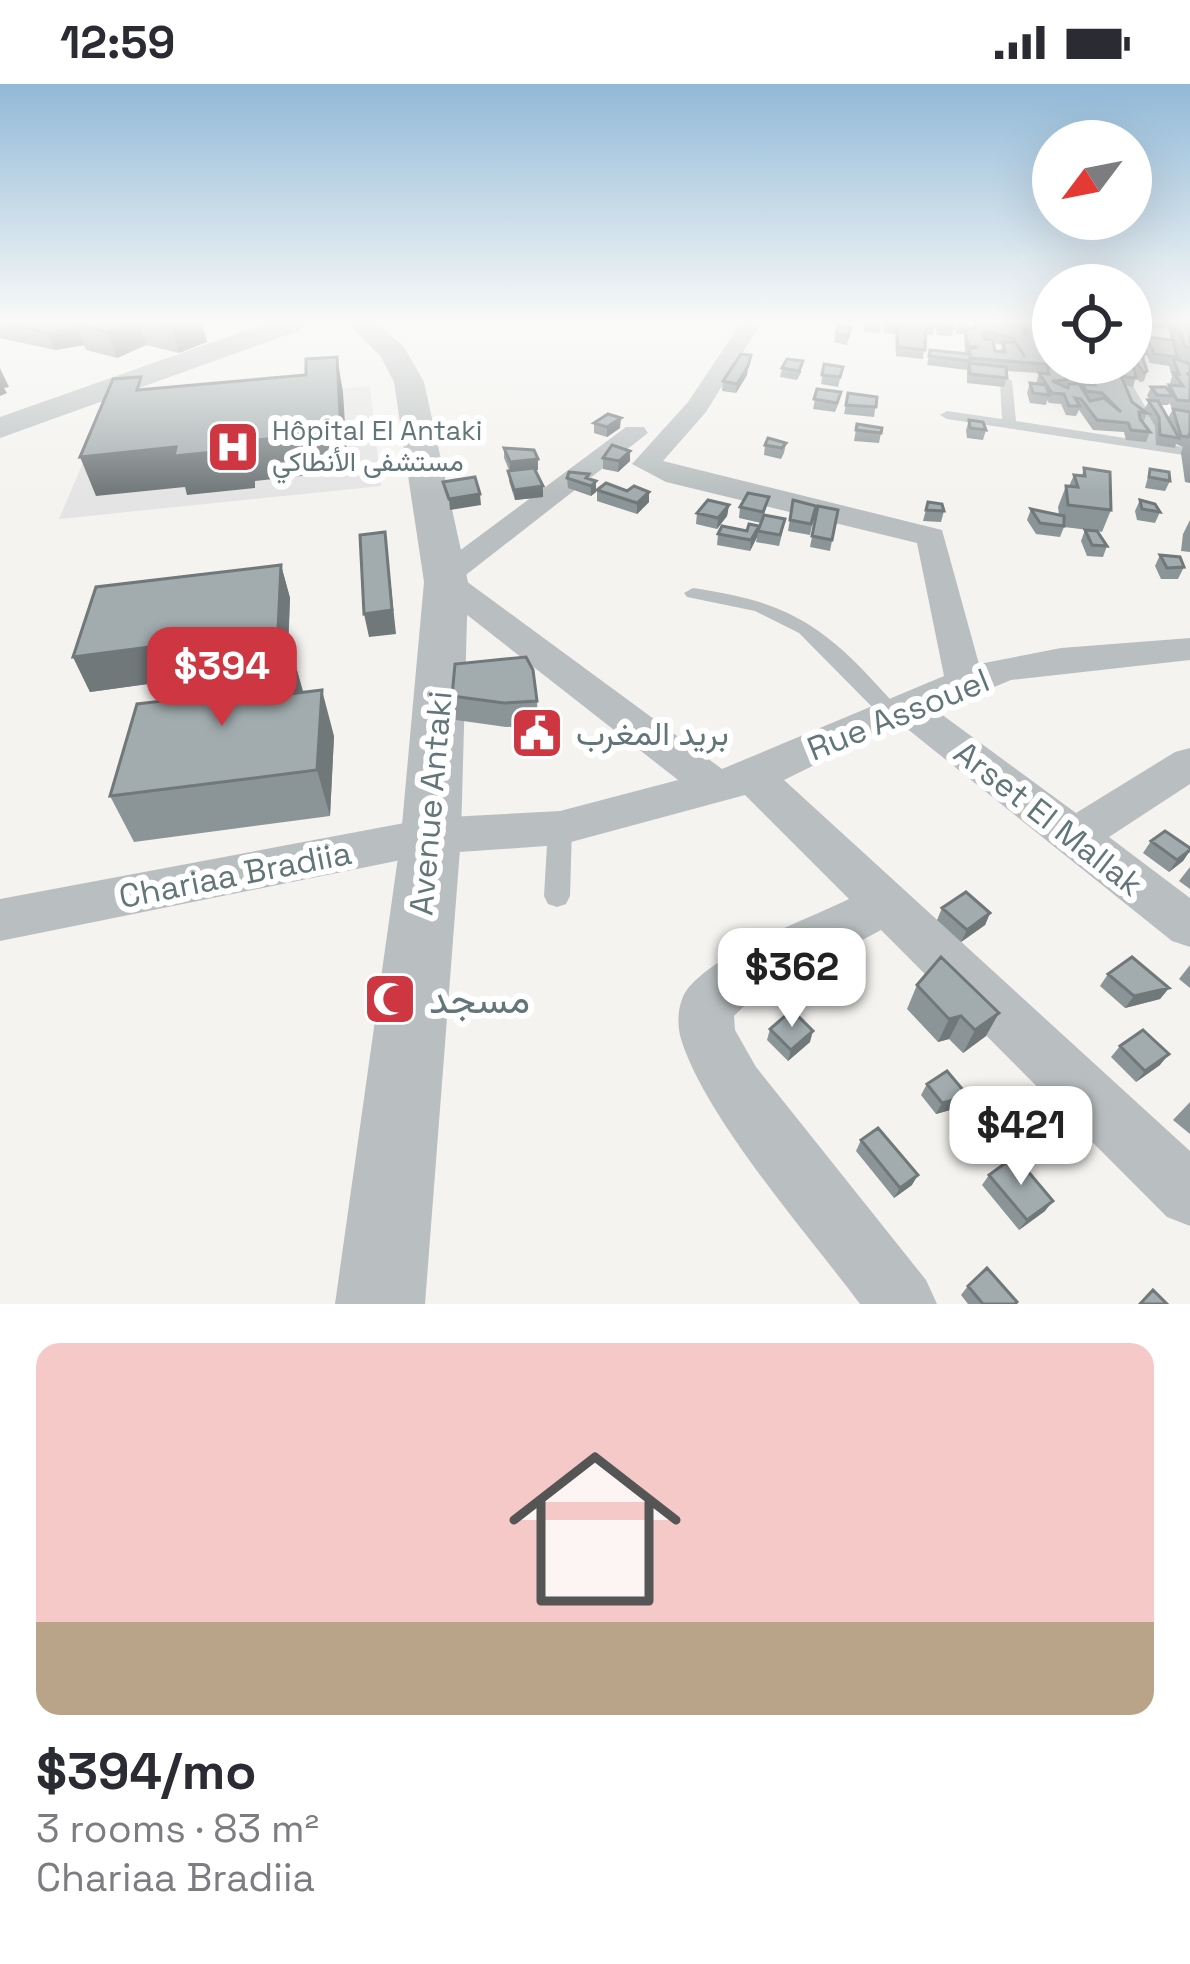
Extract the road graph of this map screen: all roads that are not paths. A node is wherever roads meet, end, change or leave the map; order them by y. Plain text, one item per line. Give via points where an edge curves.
1 (134, 380) edge
2 (409, 380) edge
3 (714, 380) edge
4 (1006, 381) edge
5 (1128, 389) edge
6 (947, 415) dead end
7 (1009, 424) junction
8 (0, 428) edge
9 (635, 433) dead end
10 (1152, 445) junction
11 (1190, 452) edge
12 (445, 579) junction
13 (693, 593) dead end
14 (1173, 650) edge
15 (964, 683) junction
16 (899, 711) junction
17 (1190, 763) edge
18 (734, 782) junction
19 (560, 828) junction
20 (431, 836) junction
21 (1074, 837) junction
22 (557, 896) dead end
23 (889, 902) junction
24 (0, 920) edge
25 (1190, 926) edge
26 (1190, 1194) edge
27 (380, 1304) edge
28 (902, 1304) edge

1 - 8 street
2 - 12 street, Avenue Antaki
3 - 15 street via 646,464 932,537
4 - 7 lane
5 - 10 lane
6 - 7 lane
7 - 10 lane
9 - 12 street
10 - 11 lane
12 - 18 street
12 - 20 street, Avenue Antaki
13 - 16 lane via 791,616
14 - 15 street, Rue Assouel via 1058,660
15 - 16 street, Rue Assouel
16 - 18 street, Rue Assouel
16 - 21 street, Arset El Mallak
17 - 21 street
18 - 19 street, Chariaa Bradiia
18 - 23 street
19 - 20 street, Chariaa Bradiia
19 - 22 lane
20 - 24 street, Chariaa Bradiia
20 - 27 street, Avenue Antaki
21 - 25 street, Arset El Mallak
23 - 26 street
23 - 28 street via 729,985 706,1007 707,1035 736,1087

